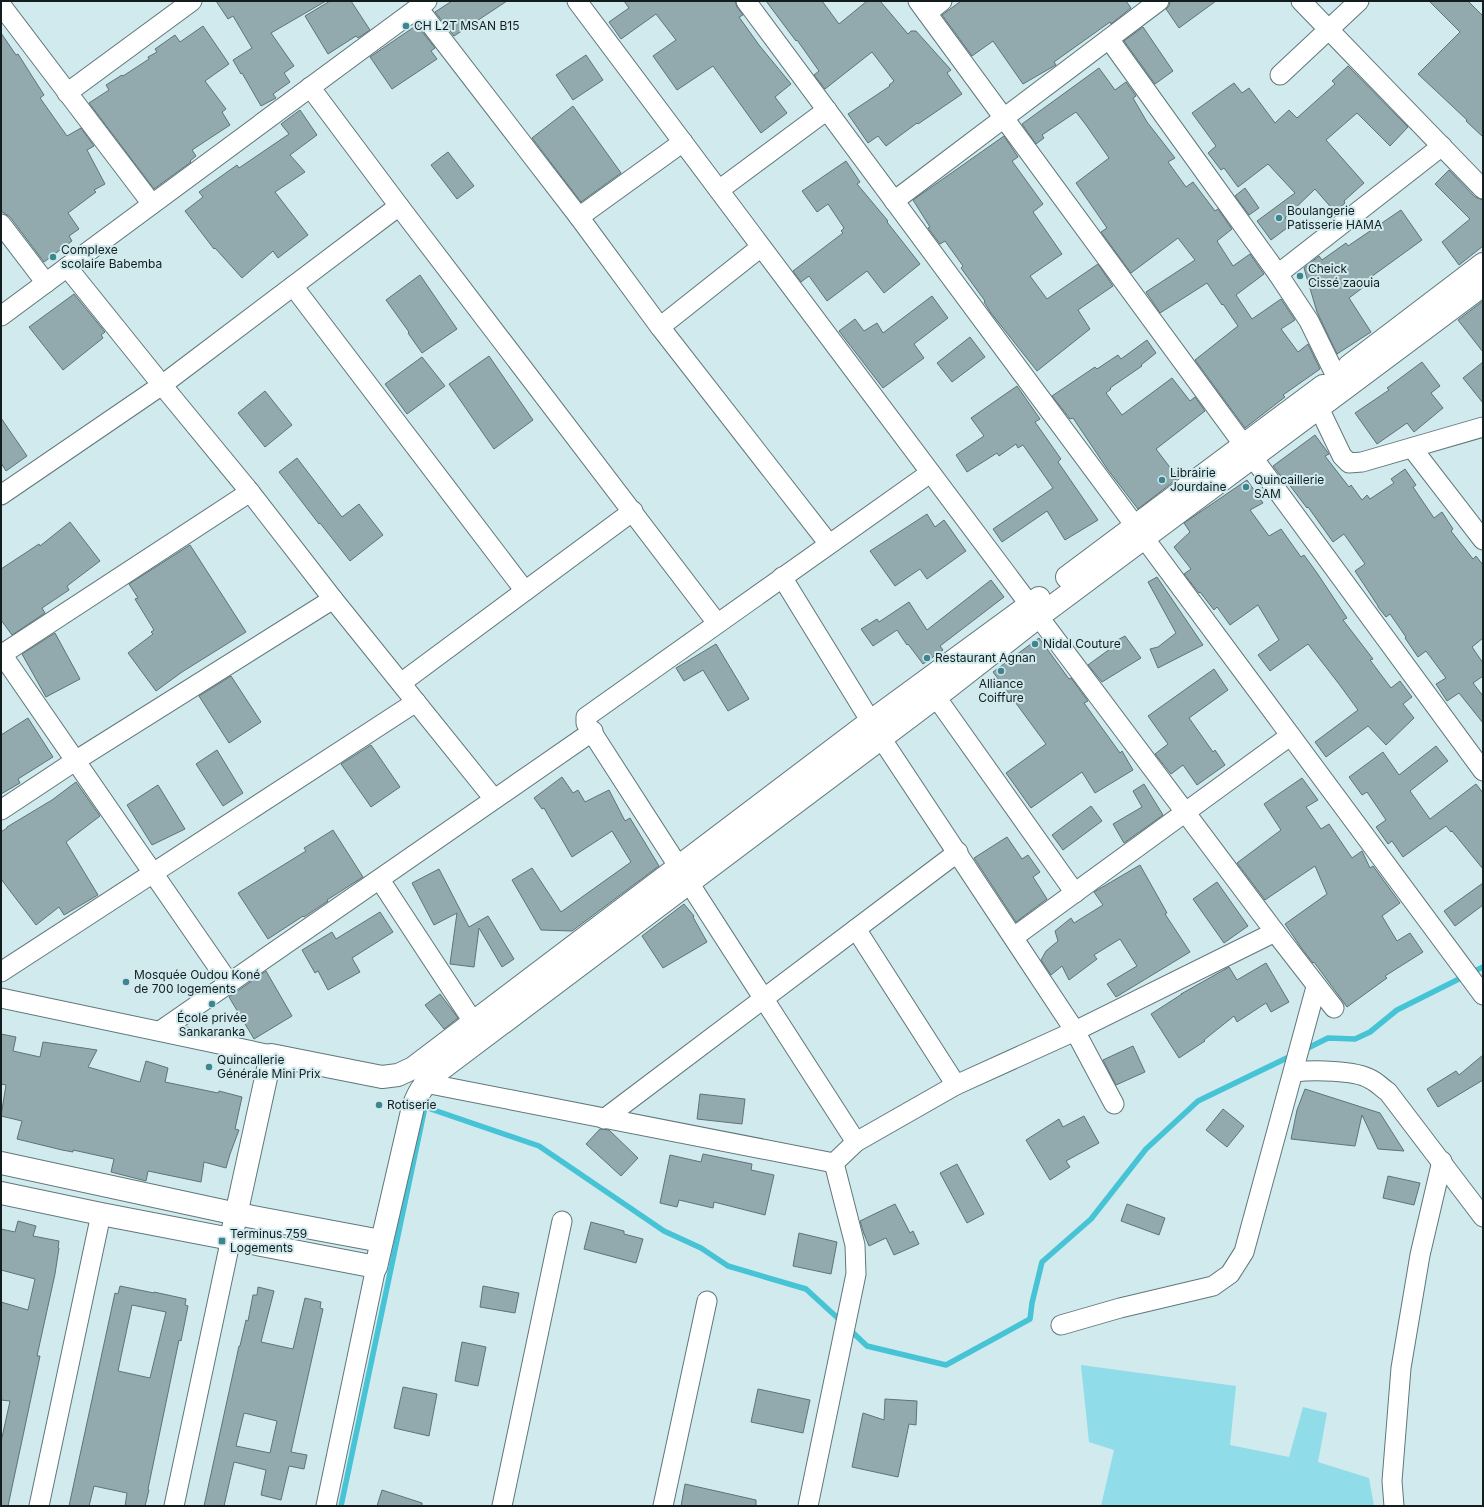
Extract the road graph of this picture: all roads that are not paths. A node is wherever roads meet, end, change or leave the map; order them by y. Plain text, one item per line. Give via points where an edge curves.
1 (192, 1) edge
2 (576, 1) edge
3 (746, 1) edge
4 (942, 1) edge
5 (1159, 1) edge
6 (1301, 1) edge
7 (1358, 1) edge
8 (422, 4) edge
9 (1, 5) edge
10 (922, 7) edge
11 (1329, 29) junction
12 (1109, 39) junction
13 (1280, 75) dead end
14 (310, 87) junction
15 (67, 92) junction
16 (827, 110) junction
17 (1004, 119) junction
18 (682, 142) junction
19 (1442, 146) junction
20 (1483, 189) edge
21 (718, 190) junction
22 (894, 201) junction
23 (152, 204) junction
24 (399, 206) junction
25 (578, 217) junction
26 (1, 224) edge
27 (761, 247) junction
28 (1483, 264) edge
29 (67, 267) junction
30 (1278, 274) junction
31 (46, 283) junction
32 (1483, 285) edge
33 (293, 286) junction
34 (1, 316) edge
35 (660, 327) junction
36 (1340, 382) junction
37 (162, 385) junction
38 (1319, 408) junction
39 (1483, 427) edge
40 (1412, 448) junction
41 (1248, 451) junction
42 (930, 473) junction
43 (250, 492) junction
44 (1, 495) edge
45 (633, 511) junction
46 (1139, 532) junction
47 (1483, 540) edge
48 (830, 544) junction
49 (782, 577) junction
50 (525, 591) junction
51 (333, 599) junction
52 (1034, 611) junction
53 (717, 623) junction
54 (1, 654) edge
55 (401, 683) junction
56 (936, 697) junction
57 (416, 702) junction
58 (876, 730) junction
59 (593, 731) junction
60 (1290, 736) junction
61 (75, 761) junction
62 (1483, 771) edge
63 (494, 799) junction
64 (1, 810) edge
65 (1185, 812) junction
66 (958, 852) junction
67 (153, 873) junction
68 (684, 875) junction
69 (380, 880) junction
70 (1076, 893) junction
71 (856, 929) junction
72 (1275, 932) junction
73 (1014, 937) junction
74 (1, 972) edge
75 (229, 984) junction
76 (1316, 987) junction
77 (1481, 992) edge
78 (1, 998) edge
79 (763, 999) junction
80 (1334, 1008) dead end
81 (474, 1023) junction
82 (160, 1031) junction
83 (1075, 1031) junction
84 (271, 1055) junction
85 (1296, 1064) junction
86 (425, 1083) junction
87 (956, 1085) junction
88 (1114, 1104) dead end
89 (604, 1119) junction
90 (856, 1142) junction
91 (1442, 1161) junction
92 (1, 1163) edge
93 (834, 1163) junction
94 (1, 1193) edge
95 (101, 1214) junction
96 (238, 1214) junction
97 (1483, 1217) edge
98 (562, 1221) dead end
99 (232, 1238) junction
100 (382, 1241) junction
101 (376, 1267) junction
102 (706, 1301) dead end
103 (1061, 1325) dead end
104 (38, 1506) edge
105 (174, 1506) edge
106 (326, 1506) edge
107 (502, 1506) edge
108 (663, 1506) edge
109 (808, 1506) edge
110 (1394, 1506) edge

1 - 15 street
2 - 18 street
3 - 16 street
4 - 10 street
5 - 12 street
6 - 11 street
7 - 11 street
8 - 14 street
8 - 25 street
9 - 15 street
10 - 17 street
11 - 13 street
11 - 19 street
12 - 17 street
12 - 30 street
14 - 23 street
14 - 24 street
15 - 23 street
16 - 21 street
16 - 22 street
17 - 22 street
17 - 41 street
18 - 21 street
18 - 25 street
19 - 20 street
19 - 30 street
21 - 27 street
22 - 46 street
23 - 29 street
24 - 33 street
24 - 45 street
25 - 35 street
26 - 31 street
27 - 35 street
27 - 42 street
28 - 36 street
29 - 31 street
29 - 37 street
30 - 36 street via 1310,321
31 - 34 street
32 - 36 street
33 - 37 street
33 - 50 street
35 - 48 street
36 - 38 street
36 - 41 street
37 - 43 street
37 - 44 street
38 - 40 street via 1342,456 1349,463 1362,462
38 - 41 street
39 - 40 street
40 - 47 street
41 - 46 street
41 - 62 street
42 - 48 street
42 - 52 street
43 - 51 street
43 - 54 street
45 - 50 street
45 - 53 street
46 - 52 street
46 - 60 street
48 - 49 street
49 - 53 street
49 - 58 street
50 - 55 street
51 - 55 street
51 - 61 street
52 - 56 street
52 - 58 street
52 - 65 street
53 - 59 street via 589,713 586,716 586,723
54 - 61 street
55 - 57 street
56 - 58 street
56 - 70 street
57 - 63 street
57 - 67 street
58 - 66 street
58 - 68 street
59 - 63 street
59 - 68 street
60 - 65 street
60 - 77 street
61 - 64 street
61 - 67 street
63 - 69 street
65 - 70 street
65 - 72 street
66 - 71 street
66 - 73 street
67 - 74 street
67 - 75 street
68 - 79 street
68 - 81 street
68 - 86 street
69 - 75 street
69 - 81 street
70 - 73 street
71 - 79 street
71 - 87 street
72 - 76 street
72 - 83 street
73 - 83 street
75 - 82 street
76 - 80 street
76 - 85 street
78 - 82 street
79 - 89 street
79 - 90 street
81 - 84 street via 413,1068 398,1075 382,1077
82 - 84 street
83 - 87 street
83 - 88 street
84 - 96 street
85 - 91 street via 1311,1070 1346,1072 1370,1078 1388,1092
85 - 103 street via 1244,1252 1230,1274 1213,1286
86 - 89 street
86 - 100 street via 413,1107
87 - 90 street
89 - 93 street
90 - 93 street
91 - 97 street
91 - 110 street via 1420,1255 1401,1368 1392,1481
92 - 96 street
93 - 109 street via 855,1245 856,1274
94 - 95 street
95 - 99 street
95 - 104 street
96 - 99 street
96 - 100 street
98 - 107 street
99 - 101 street
99 - 105 street
100 - 101 street
101 - 106 street
102 - 108 street

